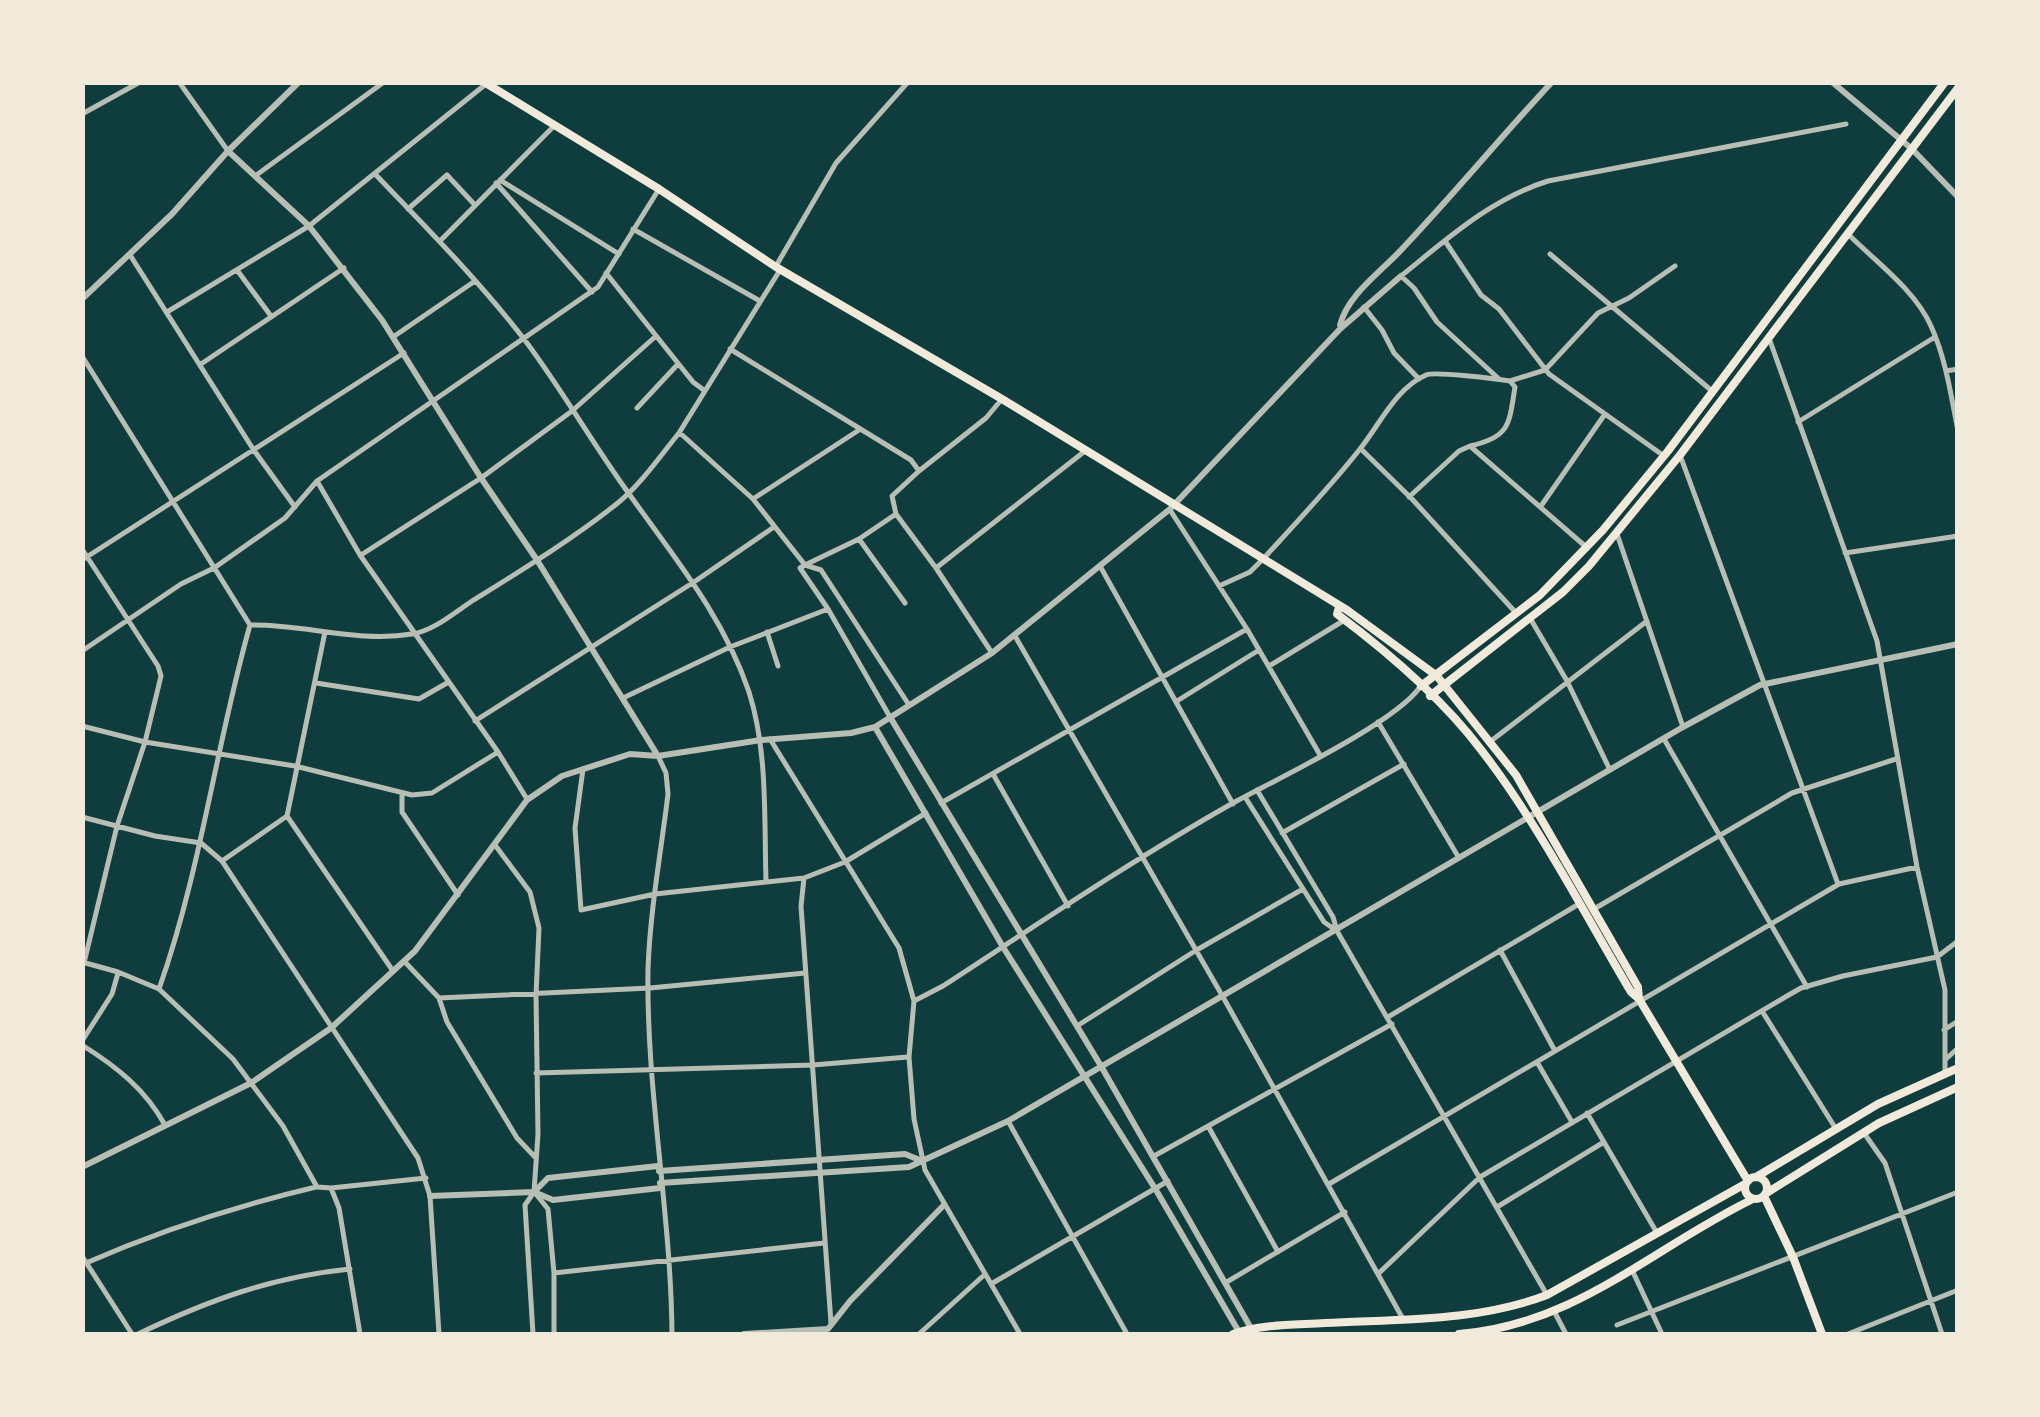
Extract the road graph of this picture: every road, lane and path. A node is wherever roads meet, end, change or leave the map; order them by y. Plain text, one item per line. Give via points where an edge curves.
1 (140, 82) edge
2 (180, 82) edge
3 (384, 82) edge
4 (908, 82) edge
5 (1552, 82) edge
6 (1832, 82) edge
7 (1945, 82) edge
8 (485, 83) edge
9 (296, 84) edge
10 (1958, 88) edge
11 (82, 114) edge
12 (556, 124) junction
13 (1846, 124) dead end
14 (1902, 141) junction
15 (1912, 150) junction
16 (228, 151) junction
17 (376, 174) junction
18 (256, 176) junction
19 (498, 181) junction
20 (659, 190) junction
21 (1958, 196) edge
22 (474, 204) junction
23 (408, 208) junction
24 (310, 226) junction
25 (633, 229) junction
26 (1848, 234) junction
27 (440, 241) junction
28 (1445, 241) junction
29 (619, 254) junction
30 (1550, 254) dead end
31 (130, 255) junction
32 (1675, 266) dead end
33 (344, 268) junction
34 (778, 268) junction
35 (237, 270) junction
36 (606, 273) junction
37 (1400, 276) junction
38 (475, 281) junction
39 (592, 292) junction
40 (82, 299) edge
41 (760, 300) junction
42 (1613, 305) junction
43 (1364, 306) junction
44 (168, 312) junction
45 (272, 316) junction
46 (1340, 329) junction
47 (1758, 330) junction
48 (656, 336) junction
49 (1934, 336) junction
50 (393, 337) junction
51 (1769, 338) junction
52 (525, 340) junction
53 (730, 349) junction
54 (404, 353) junction
55 (82, 356) edge
56 (201, 364) junction
57 (678, 364) junction
58 (1958, 369) edge
59 (1545, 370) junction
60 (1946, 371) junction
61 (1500, 379) junction
62 (1419, 380) junction
63 (1510, 381) junction
64 (705, 391) junction
65 (1712, 391) junction
66 (432, 400) junction
67 (1002, 400) junction
68 (637, 408) dead end
69 (572, 411) junction
70 (1605, 414) junction
71 (1798, 422) junction
72 (859, 430) junction
73 (1958, 431) edge
74 (679, 433) junction
75 (1470, 446) junction
76 (253, 448) junction
77 (1360, 449) junction
78 (1085, 451) junction
79 (1680, 455) junction
80 (1664, 456) junction
81 (919, 471) junction
82 (481, 478) junction
83 (317, 480) junction
84 (628, 492) junction
85 (1409, 497) junction
86 (752, 500) junction
87 (173, 501) junction
88 (1171, 506) junction
89 (1540, 506) junction
90 (295, 507) junction
91 (896, 514) junction
92 (774, 526) junction
93 (1617, 534) junction
94 (1958, 536) edge
95 (859, 539) junction
96 (1588, 548) junction
97 (82, 549) edge
98 (1845, 553) junction
99 (360, 555) junction
100 (85, 558) edge
101 (1263, 559) junction
102 (538, 560) junction
103 (805, 565) junction
104 (1100, 566) junction
105 (214, 568) junction
106 (936, 568) junction
107 (694, 582) junction
108 (1220, 586) junction
109 (904, 603) dead end
110 (1339, 607) junction
111 (828, 609) junction
112 (1516, 614) junction
113 (1530, 618) junction
114 (127, 620) junction
115 (1345, 620) junction
116 (1648, 620) junction
117 (250, 625) junction
118 (1247, 629) junction
119 (325, 632) junction
120 (767, 632) junction
121 (414, 634) junction
122 (1015, 636) junction
123 (1958, 644) edge
124 (730, 646) junction
125 (590, 648) junction
126 (82, 650) edge
127 (1260, 650) junction
128 (992, 653) junction
129 (1879, 660) junction
130 (778, 666) dead end
131 (1269, 666) junction
132 (1438, 676) junction
133 (1162, 678) junction
134 (448, 682) junction
135 (1568, 682) junction
136 (316, 683) junction
137 (1446, 684) junction
138 (1766, 684) junction
139 (1421, 686) junction
140 (1430, 696) junction
141 (1413, 697) junction
142 (623, 698) junction
143 (1176, 702) junction
144 (909, 706) junction
145 (890, 716) junction
146 (475, 720) junction
147 (1378, 722) junction
148 (82, 726) edge
149 (874, 726) junction
150 (1683, 727) junction
151 (1070, 729) junction
152 (765, 739) junction
153 (1491, 740) junction
154 (1664, 740) junction
155 (144, 742) junction
156 (498, 752) junction
157 (221, 754) junction
158 (1320, 755) junction
159 (658, 756) junction
160 (1896, 759) junction
161 (1404, 764) junction
162 (295, 766) junction
163 (582, 769) junction
164 (1610, 770) junction
165 (993, 774) junction
166 (1805, 787) junction
167 (1258, 790) junction
168 (402, 794) junction
169 (1245, 798) junction
170 (527, 800) junction
171 (941, 802) junction
172 (1233, 804) junction
173 (1537, 812) junction
174 (926, 813) junction
175 (287, 816) junction
176 (82, 817) edge
177 (1528, 818) junction
178 (117, 826) junction
179 (1282, 833) junction
180 (1719, 833) junction
181 (201, 844) junction
182 (494, 845) junction
183 (1460, 858) junction
184 (1143, 859) junction
185 (222, 860) junction
186 (845, 862) junction
187 (1916, 866) junction
188 (804, 878) junction
189 (766, 881) junction
190 (1838, 884) junction
191 (1303, 888) junction
192 (655, 894) junction
193 (458, 896) junction
194 (1579, 904) junction
195 (1068, 906) junction
196 (1594, 909) junction
197 (1771, 923) junction
198 (1337, 931) junction
199 (1021, 934) junction
200 (1958, 941) edge
201 (1003, 946) junction
202 (1500, 950) junction
203 (1195, 951) junction
204 (1937, 958) junction
205 (404, 961) junction
206 (83, 962) edge
207 (393, 971) junction
208 (118, 972) junction
209 (806, 974) junction
210 (1807, 986) junction
211 (650, 988) junction
212 (159, 989) junction
213 (536, 994) junction
214 (1223, 997) junction
215 (439, 998) junction
216 (1640, 999) junction
217 (914, 1000) junction
218 (1762, 1010) junction
219 (1388, 1017) junction
220 (1958, 1021) edge
221 (1392, 1024) junction
222 (1077, 1026) junction
223 (331, 1028) junction
224 (1944, 1030) junction
225 (82, 1043) edge
226 (1958, 1048) edge
227 (1556, 1051) junction
228 (909, 1057) junction
229 (1946, 1059) junction
230 (1537, 1062) junction
231 (1675, 1062) junction
232 (812, 1065) junction
233 (1101, 1066) junction
234 (1958, 1068) edge
235 (652, 1069) junction
236 (1945, 1072) junction
237 (536, 1073) junction
238 (1083, 1074) junction
239 (251, 1082) junction
240 (1275, 1089) junction
241 (1953, 1089) edge
242 (1588, 1112) junction
243 (1446, 1116) junction
244 (1008, 1120) junction
245 (1572, 1122) junction
246 (1208, 1126) junction
247 (166, 1127) junction
248 (1836, 1130) junction
249 (1863, 1132) junction
250 (1604, 1142) junction
251 (1154, 1156) junction
252 (819, 1159) junction
253 (536, 1160) junction
254 (924, 1161) junction
255 (82, 1167) edge
256 (658, 1168) junction
257 (820, 1172) junction
258 (426, 1178) junction
259 (1480, 1178) junction
260 (1168, 1180) junction
261 (1750, 1181) junction
262 (1329, 1184) junction
263 (660, 1186) junction
264 (316, 1187) junction
265 (331, 1188) junction
266 (1156, 1190) junction
267 (534, 1192) junction
268 (1958, 1192) edge
269 (1764, 1195) junction
270 (430, 1196) junction
271 (1754, 1199) junction
272 (943, 1206) junction
273 (1496, 1206) junction
274 (1345, 1212) junction
275 (1902, 1214) junction
276 (1657, 1233) junction
277 (1072, 1237) junction
278 (825, 1242) junction
279 (1278, 1252) junction
280 (1793, 1257) junction
281 (670, 1259) junction
282 (84, 1260) edge
283 (350, 1269) junction
284 (1632, 1270) junction
285 (554, 1272) junction
286 (1379, 1273) junction
287 (984, 1276) junction
288 (990, 1284) junction
289 (1225, 1284) junction
290 (1958, 1290) edge
291 (1547, 1296) junction
292 (1930, 1302) junction
293 (1651, 1311) junction
294 (1555, 1313) junction
295 (1403, 1319) junction
296 (1617, 1325) dead end
297 (831, 1329) edge
298 (1244, 1332) edge
299 (135, 1334) edge
300 (360, 1334) edge
301 (438, 1334) edge
302 (534, 1334) edge
303 (554, 1334) edge
304 (672, 1334) edge
305 (744, 1334) edge
306 (919, 1334) edge
307 (1020, 1334) edge
308 (1127, 1334) edge
309 (1459, 1334) edge
310 (1566, 1334) edge
311 (1662, 1334) edge
312 (1822, 1334) edge
313 (1848, 1334) edge
314 (1942, 1334) edge

1 - 11 street
2 - 16 street
3 - 18 street
4 - 34 street via 836,163
5 - 46 street via 1359,292
6 - 14 street
7 - 14 main road
8 - 12 main road
8 - 17 street
9 - 16 street
10 - 15 main road
12 - 19 street
12 - 20 main road
13 - 28 street via 1548,181 1497,202
14 - 15 street
14 - 47 main road
15 - 21 street
15 - 26 main road
16 - 18 street
16 - 31 street
17 - 23 street
17 - 24 street
18 - 24 street
19 - 22 street
19 - 29 street
19 - 39 street
20 - 25 street
20 - 34 main road
22 - 23 street via 447,174
22 - 27 street
23 - 27 street
24 - 33 street
24 - 35 street
25 - 29 street
25 - 41 street
26 - 49 street via 1923,312
26 - 51 main road
27 - 38 street
28 - 37 street
28 - 59 street
29 - 36 street
30 - 42 street
31 - 40 street
31 - 44 street
32 - 42 street
33 - 45 street
33 - 50 street
34 - 41 street
34 - 67 main road
35 - 44 street
35 - 45 street
36 - 39 street
36 - 48 street
37 - 43 street
37 - 61 street via 1437,322
38 - 50 street
38 - 52 street
39 - 52 street
41 - 53 street
42 - 59 street via 1586,323
42 - 65 street
43 - 46 street
43 - 62 street
44 - 56 street
45 - 56 street
46 - 88 street
47 - 51 street
47 - 65 main road
48 - 57 street
48 - 69 street
49 - 60 street
49 - 71 street
50 - 54 street
51 - 71 street
51 - 79 main road
52 - 66 street
52 - 69 street
53 - 64 street
53 - 72 street
54 - 66 street
54 - 76 street
55 - 87 street
56 - 76 street
57 - 64 street
57 - 68 street
58 - 60 street
59 - 63 street
59 - 70 street
60 - 73 street
61 - 62 street via 1436,372
61 - 63 street
62 - 77 street via 1400,394
63 - 75 street via 1515,387 1506,429 1498,439
64 - 74 street
65 - 80 main road
66 - 82 street
66 - 83 street
67 - 78 main road
67 - 81 street
69 - 82 street
69 - 84 street
70 - 80 street
70 - 89 street
71 - 98 street
72 - 81 street via 900,451
72 - 86 street
74 - 84 street
74 - 86 street
75 - 85 street
75 - 89 street
76 - 87 street
76 - 90 street
77 - 85 street
77 - 101 street
78 - 88 main road
78 - 106 street
79 - 93 main road
79 - 138 street
80 - 96 main road
81 - 91 street via 892,496
82 - 99 street
82 - 102 street
83 - 90 street
83 - 99 street
84 - 102 street
84 - 107 street
85 - 112 street
86 - 92 street
87 - 100 street
87 - 105 street
88 - 101 main road
88 - 104 street
88 - 108 street
89 - 96 street
90 - 105 street
91 - 95 street
91 - 106 street
92 - 103 street
92 - 107 street
93 - 113 main road
93 - 116 street
94 - 98 street
95 - 103 street
95 - 109 street
96 - 112 main road
97 - 100 street
98 - 129 street
99 - 121 street
100 - 114 street
101 - 108 street
101 - 110 main road
102 - 121 street
102 - 125 street
103 - 111 street via 800,568
103 - 144 street via 820,570
104 - 122 street
104 - 133 street
105 - 114 street
105 - 117 street
106 - 128 street
107 - 124 street
107 - 125 street
108 - 118 street
110 - 115 main road
110 - 132 main road
111 - 120 street
111 - 145 street
112 - 132 main road
113 - 135 street
113 - 137 main road
114 - 126 street
114 - 155 street via 161,676
115 - 131 street
115 - 139 main road
116 - 135 street
116 - 150 street
117 - 119 street
117 - 157 street
118 - 127 street
118 - 133 street
119 - 121 street
119 - 136 street
120 - 124 street
120 - 130 street
121 - 134 street
122 - 128 street
122 - 151 street
123 - 129 street
124 - 142 street
124 - 152 street
125 - 142 street
125 - 146 street
127 - 131 street
127 - 143 street
128 - 144 street
129 - 138 street
129 - 160 street
131 - 158 street
132 - 137 main road
132 - 139 main road
133 - 143 street
133 - 151 street
134 - 136 street via 419,699
134 - 146 street
135 - 153 street
135 - 164 street
136 - 162 street
137 - 140 main road
137 - 153 main road
138 - 150 street
138 - 166 street
139 - 140 main road
139 - 141 street
140 - 141 street
140 - 177 main road via 1482,750
141 - 147 street
142 - 159 street
143 - 172 street
144 - 145 street
145 - 149 street
145 - 171 street
146 - 156 street
147 - 158 street
147 - 161 street
148 - 155 street
149 - 152 street
149 - 174 street
150 - 154 street
151 - 165 street
151 - 184 street
152 - 159 street
152 - 186 street
152 - 189 street
153 - 173 main road
154 - 164 street
154 - 180 street
155 - 157 street
155 - 178 street
156 - 168 street via 432,793
156 - 170 street
157 - 162 street
157 - 181 street
158 - 167 street
159 - 163 street via 630,754
159 - 192 street via 668,794
160 - 166 street
160 - 187 street
161 - 179 street
161 - 183 street
162 - 168 street
162 - 175 street
163 - 170 street
163 - 192 street via 575,828 581,910
164 - 173 street
165 - 171 street
165 - 195 street
166 - 180 street
166 - 190 street
167 - 169 street
167 - 179 street
168 - 193 street via 402,812
169 - 172 street
169 - 191 street
170 - 182 street
171 - 199 street
172 - 184 street
173 - 177 street
173 - 196 main road
174 - 186 street
174 - 201 street
175 - 185 street
175 - 207 street
176 - 178 street
177 - 183 street
177 - 194 main road
178 - 181 street
178 - 206 street
179 - 198 street
180 - 196 street
180 - 197 street
181 - 185 street
181 - 212 street
182 - 193 street
182 - 213 street via 536,909
183 - 198 street
184 - 195 street
184 - 203 street
185 - 223 street
186 - 188 street
186 - 217 street via 898,948
187 - 190 street
187 - 204 street
188 - 189 street
188 - 209 street
189 - 192 street
190 - 197 street
191 - 198 street
191 - 203 street
192 - 211 street
193 - 205 street
194 - 202 street
194 - 216 main road
195 - 199 street
196 - 216 main road
197 - 210 street
197 - 216 street
198 - 214 street
198 - 219 street
199 - 201 street
199 - 222 street
200 - 204 street
201 - 217 street
201 - 238 street
202 - 219 street
202 - 227 street
203 - 214 street
203 - 222 street
204 - 210 street
204 - 224 street
205 - 207 street
205 - 215 street
206 - 208 street
207 - 223 street
208 - 212 street
208 - 225 street
209 - 211 street
209 - 232 street
210 - 218 street
211 - 213 street
211 - 235 street
212 - 239 street
213 - 215 street
213 - 237 street
214 - 233 street
214 - 240 street
215 - 253 street via 447,1022
216 - 227 street
216 - 231 main road
217 - 228 street
218 - 231 street
218 - 248 street
219 - 221 street
220 - 224 street
221 - 240 street
221 - 243 street
222 - 233 street
223 - 239 street
223 - 258 street
224 - 229 street
225 - 247 street via 131,1080
226 - 229 street
227 - 230 street
228 - 232 street
228 - 254 street
229 - 236 street
230 - 243 street
230 - 245 street
231 - 242 street
231 - 261 main road
232 - 235 street
232 - 252 street
233 - 238 street
233 - 251 street
234 - 236 main road
235 - 237 street
235 - 256 street
236 - 241 main road
236 - 248 main road
237 - 253 street
238 - 244 street
238 - 266 street
239 - 247 street
239 - 264 street
240 - 246 street
240 - 262 street
241 - 249 main road
242 - 245 street
242 - 250 street
243 - 259 street
243 - 262 street
244 - 254 street
244 - 277 street
245 - 259 street
246 - 251 street
246 - 279 street
247 - 255 street
248 - 261 main road
249 - 269 main road
249 - 275 street via 1885,1164
250 - 273 street
250 - 276 street
251 - 260 street
252 - 254 street via 905,1154
252 - 256 street
252 - 257 street
253 - 267 street
254 - 257 street
254 - 272 street
256 - 263 street
256 - 267 street via 548,1178
257 - 263 street
257 - 278 street
258 - 265 street
258 - 270 street
259 - 273 street
259 - 286 street
260 - 266 street
260 - 289 street
261 - 269 main road via 1764,1182
261 - 271 main road via 1746,1195
261 - 276 main road
262 - 274 street
263 - 267 street via 554,1200
263 - 281 street
264 - 265 street
264 - 282 street via 256,1200
265 - 283 street
266 - 277 street
266 - 298 street
267 - 270 street
267 - 285 street via 548,1208
267 - 302 street via 525,1205
268 - 275 street
269 - 271 main road
269 - 280 main road
270 - 301 street
271 - 284 main road
272 - 287 street
272 - 297 street
273 - 291 street
274 - 279 street
274 - 286 street
275 - 280 street
275 - 292 street
276 - 291 main road
277 - 288 street
277 - 308 street
278 - 281 street
278 - 297 street
279 - 289 street
280 - 293 street
280 - 312 main road
281 - 285 street
281 - 304 street
282 - 299 street
283 - 299 street via 231,1292
283 - 300 street
284 - 293 street
284 - 294 main road
285 - 303 street
286 - 295 street
287 - 288 street
287 - 306 street
288 - 307 street
289 - 298 street
290 - 292 street
291 - 294 main road
291 - 295 main road via 1490,1312
292 - 313 street
292 - 314 street
293 - 296 street
293 - 311 street
294 - 309 main road via 1510,1328
294 - 310 street
295 - 298 main road
297 - 305 street

